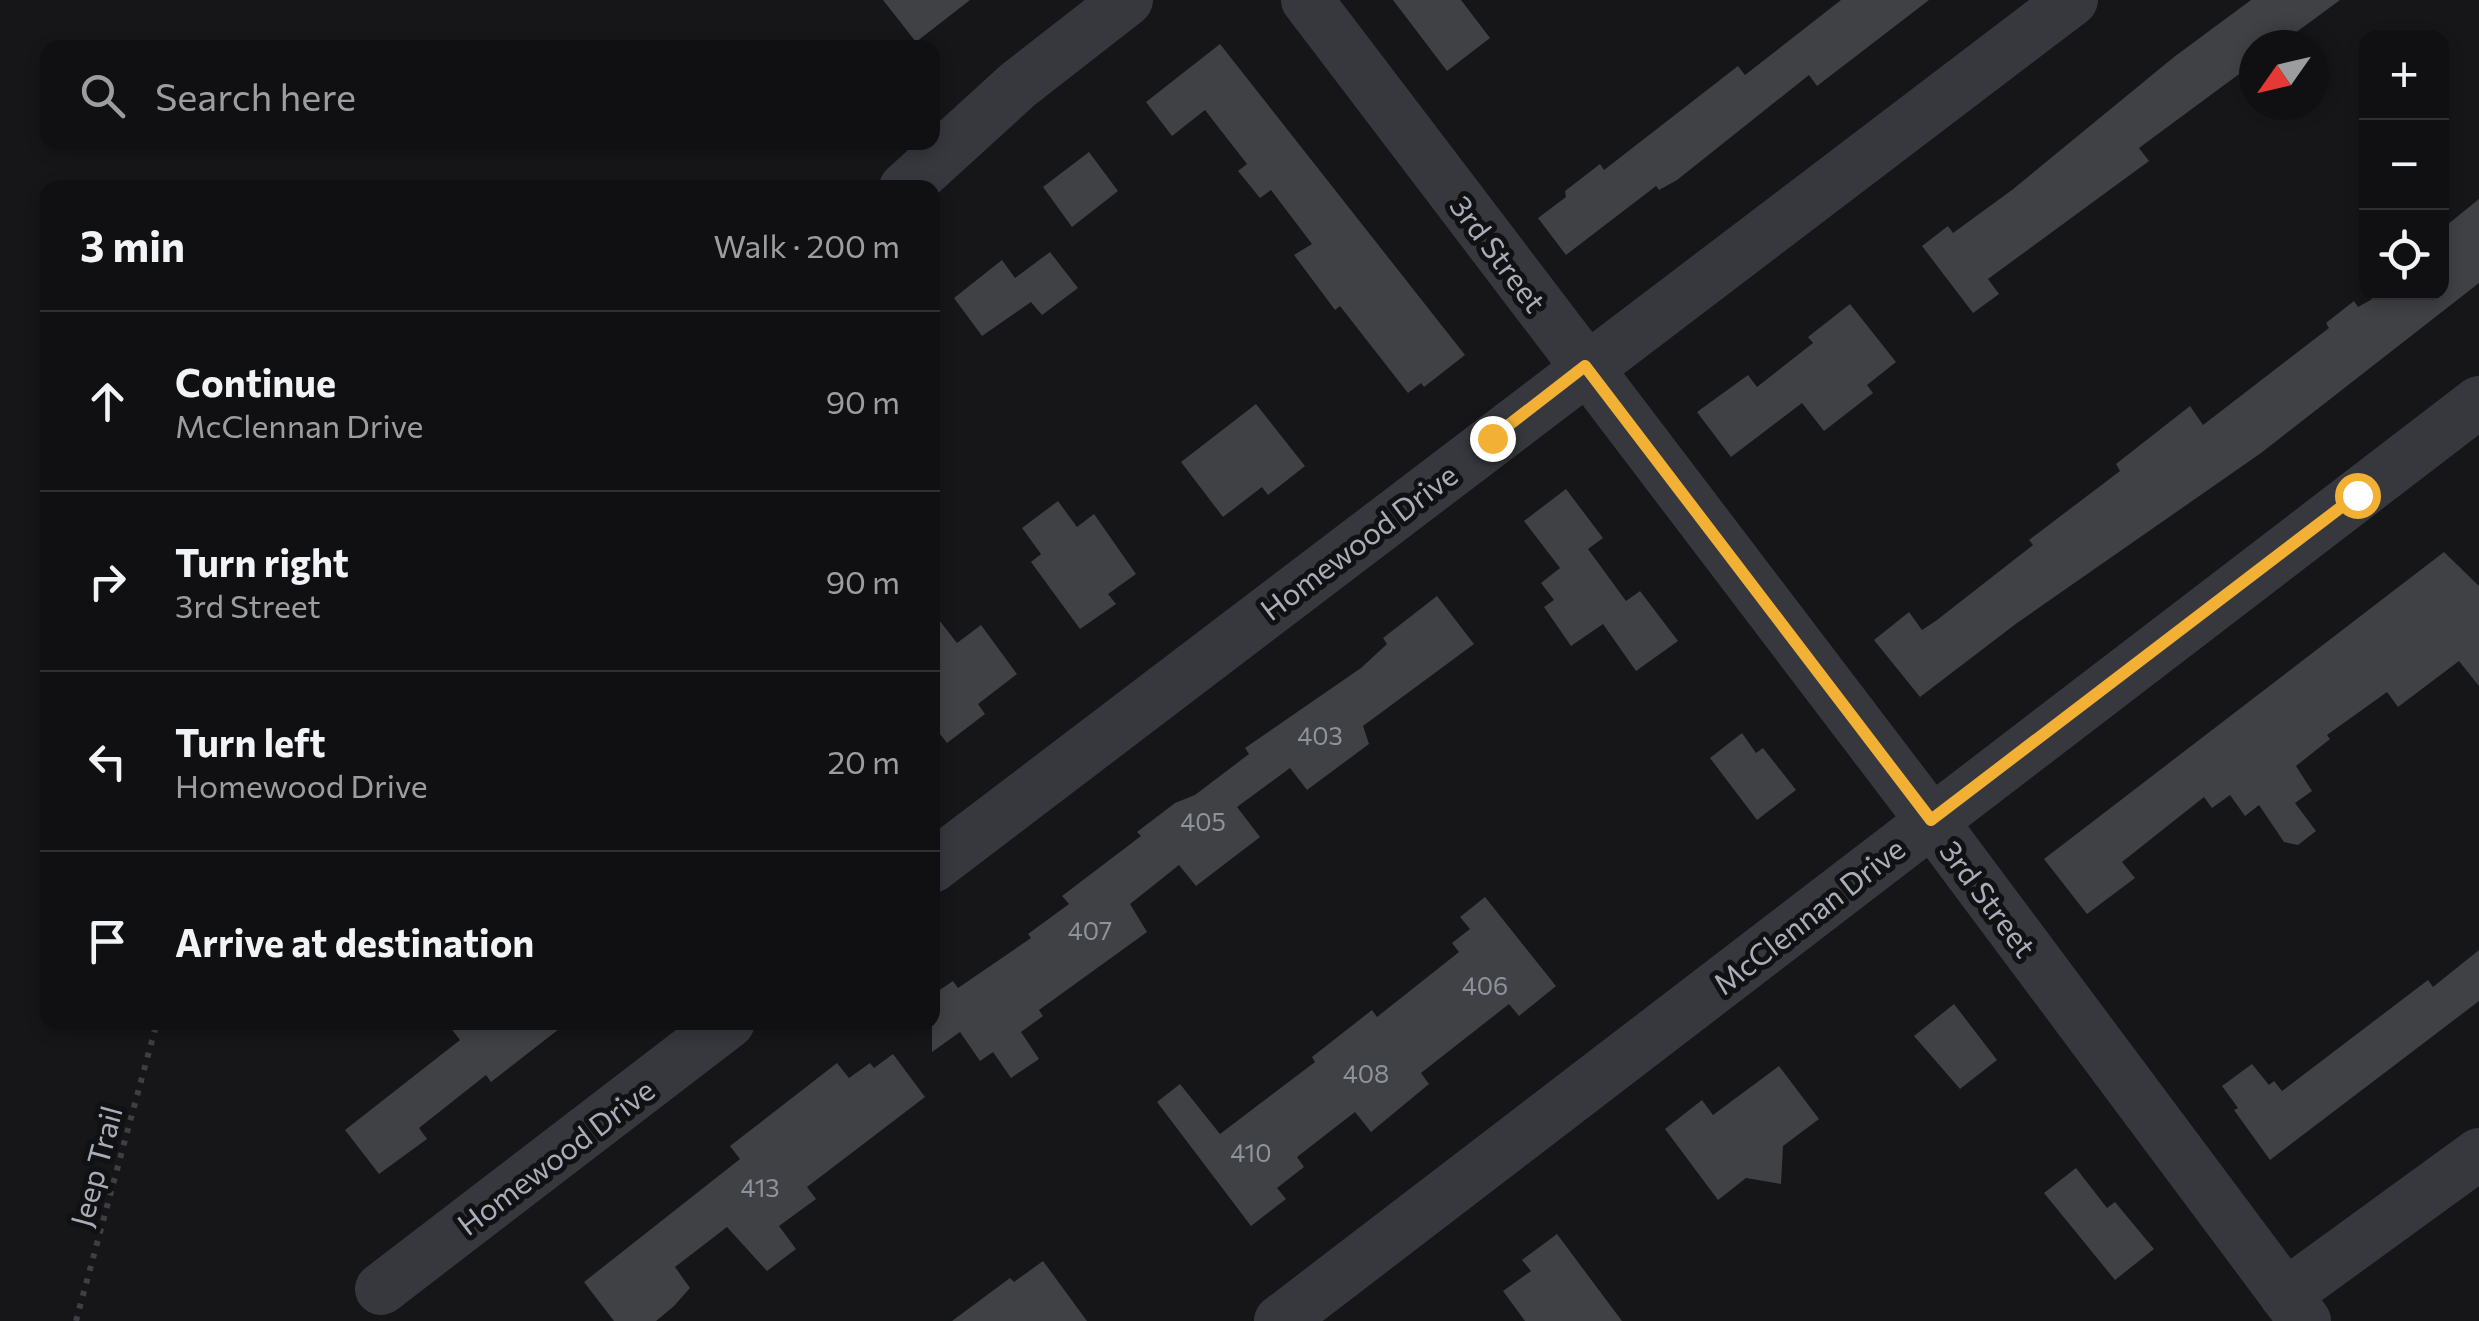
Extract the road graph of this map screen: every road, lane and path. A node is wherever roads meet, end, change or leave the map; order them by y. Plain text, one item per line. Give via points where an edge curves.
1 (1127, 0) edge
2 (1308, 0) edge
3 (2072, 0) edge
4 (914, 180) edge
5 (1585, 366) junction
6 (2479, 402) edge
7 (1931, 820) junction
8 (940, 860) edge
9 (155, 1030) edge
10 (719, 1030) edge
11 (2479, 1154) edge
12 (381, 1289) dead end
13 (2295, 1308) edge
14 (76, 1321) edge
15 (1280, 1321) edge

1 - 4 street via 1018,85
2 - 5 street, 3rd Street
3 - 5 street, Homewood Drive
5 - 7 street, 3rd Street
5 - 8 street, Homewood Drive
6 - 7 street, McClennan Drive
7 - 13 street, 3rd Street
7 - 15 street, McClennan Drive
9 - 14 path, Jeep Trail
10 - 12 street, Homewood Drive
11 - 13 street

